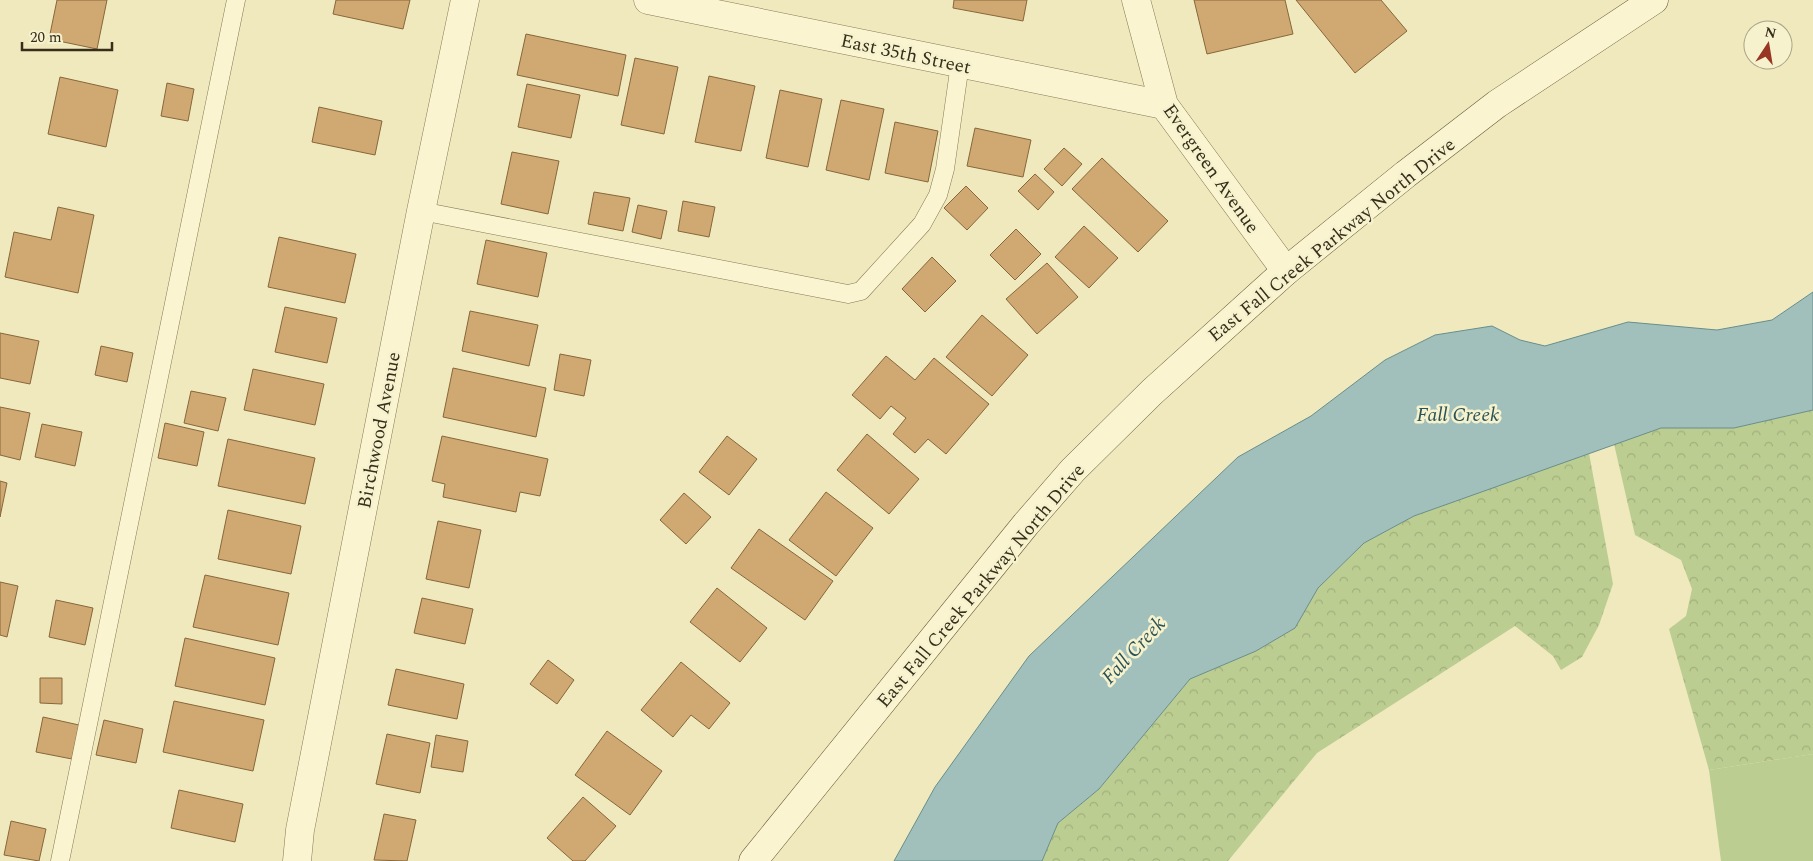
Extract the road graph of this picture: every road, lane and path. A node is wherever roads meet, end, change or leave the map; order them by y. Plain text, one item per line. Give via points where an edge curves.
1 (236, 0) edge
2 (464, 0) edge
3 (648, 0) edge
4 (1136, 0) edge
5 (1654, 0) edge
6 (723, 7) edge
7 (960, 64) junction
8 (1164, 105) junction
9 (421, 211) junction
10 (1286, 271) junction
11 (60, 861) edge
12 (297, 861) edge
13 (753, 861) edge

1 - 11 lane
2 - 9 street, Birchwood Avenue
3 - 6 street, East 35th Street
4 - 8 street, Evergreen Avenue
5 - 10 street, East Fall Creek Parkway North Drive via 1497,104
6 - 7 street, East 35th Street
7 - 8 street, East 35th Street
7 - 9 lane via 938,196 922,224 861,291 848,294
8 - 10 street, Evergreen Avenue
9 - 12 street, Birchwood Avenue via 300,830
10 - 13 street, East Fall Creek Parkway North Drive via 1170,375 1073,470

